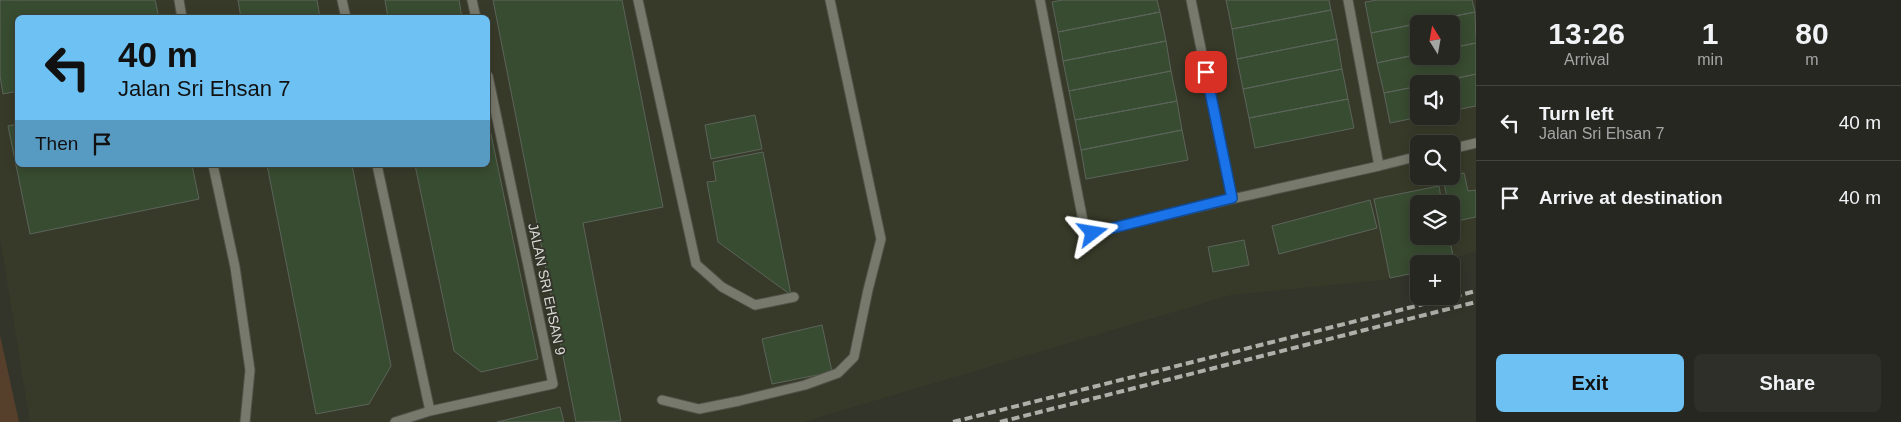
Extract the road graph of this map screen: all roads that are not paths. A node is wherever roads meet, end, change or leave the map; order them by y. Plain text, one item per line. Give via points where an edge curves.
1 (178, 0) edge
2 (342, 0) edge
3 (472, 0) edge
4 (638, 0) edge
5 (830, 0) edge
6 (1040, 0) edge
7 (1191, 0) edge
8 (1348, 0) edge
9 (181, 15) edge
10 (345, 15) edge
11 (475, 15) edge
12 (490, 85) edge
13 (1476, 143) edge
14 (1460, 147) edge
15 (1410, 158) edge
16 (1379, 166) junction
17 (213, 167) edge
18 (377, 167) edge
19 (1232, 198) junction
20 (794, 297) dead end
21 (662, 400) dead end
22 (430, 411) junction
23 (245, 422) edge
24 (395, 422) edge

1 - 9 lane
2 - 10 lane
3 - 11 lane
4 - 20 lane via 696,264 722,287 755,305
5 - 21 lane via 881,239 854,357 838,373 805,385 739,401 699,409
6 - 19 lane via 1084,226 1093,233
7 - 19 lane
8 - 16 lane
12 - 22 lane, JALAN SRI EHSAN 9 via 553,384
13 - 14 lane
15 - 16 lane
16 - 19 lane
17 - 23 lane via 235,267 250,370
18 - 22 lane
22 - 24 lane, JALAN SRI EHSAN 9

